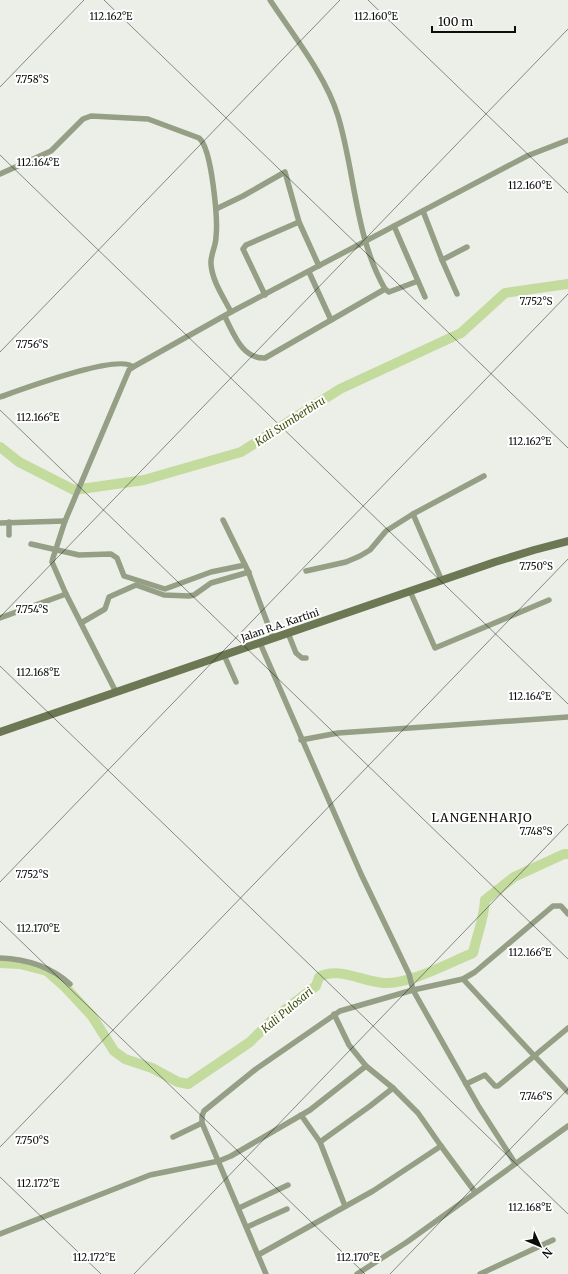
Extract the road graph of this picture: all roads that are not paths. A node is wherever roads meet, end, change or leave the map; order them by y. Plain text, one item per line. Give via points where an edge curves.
1 (270, 0) edge
2 (568, 140) edge
3 (0, 174) edge
4 (216, 209) junction
5 (423, 211) junction
6 (299, 222) junction
7 (394, 226) junction
8 (366, 242) junction
9 (467, 246) dead end
10 (442, 260) junction
11 (319, 266) junction
12 (309, 272) junction
13 (418, 281) junction
14 (385, 289) junction
15 (457, 294) dead end
16 (265, 295) junction
17 (425, 297) dead end
18 (231, 312) junction
19 (225, 317) junction
20 (331, 320) junction
21 (133, 367) junction
22 (0, 397) edge
23 (484, 476) dead end
24 (413, 514) junction
25 (223, 520) dead end
26 (64, 521) junction
27 (0, 523) edge
28 (9, 524) junction
29 (9, 535) dead end
30 (568, 541) edge
31 (31, 544) dead end
32 (54, 551) junction
33 (247, 569) junction
34 (306, 571) dead end
35 (442, 581) junction
36 (410, 591) junction
37 (165, 592) junction
38 (66, 594) junction
39 (549, 600) dead end
40 (0, 618) edge
41 (81, 623) junction
42 (288, 633) junction
43 (273, 638) junction
44 (260, 643) junction
45 (224, 655) junction
46 (306, 658) dead end
47 (236, 682) dead end
48 (116, 692) junction
49 (568, 717) edge
50 (0, 732) edge
51 (301, 740) junction
52 (568, 914) edge
53 (0, 958) edge
54 (464, 979) junction
55 (70, 984) dead end
56 (413, 990) junction
57 (334, 1014) junction
58 (568, 1028) edge
59 (534, 1056) junction
60 (366, 1066) junction
61 (466, 1084) junction
62 (393, 1088) junction
63 (568, 1092) edge
64 (301, 1115) junction
65 (202, 1123) junction
66 (568, 1126) edge
67 (172, 1137) dead end
68 (320, 1142) junction
69 (441, 1146) junction
70 (219, 1161) junction
71 (515, 1163) junction
72 (288, 1185) dead end
73 (475, 1192) junction
74 (345, 1206) junction
75 (239, 1208) junction
76 (287, 1209) dead end
77 (247, 1227) junction
78 (0, 1234) edge
79 (553, 1240) dead end
80 (258, 1255) junction
81 (266, 1274) edge
82 (357, 1274) edge
83 (480, 1274) edge

1 - 8 street via 313,65 337,114
2 - 5 street via 527,156
3 - 4 street via 51,151 83,119 91,116 148,119 196,136 205,145
4 - 6 street via 285,172
4 - 18 street via 216,237 211,264 215,280
5 - 7 street
5 - 10 street
6 - 11 street
6 - 16 street via 242,249
7 - 8 street
7 - 13 street
8 - 11 street
8 - 14 street
9 - 10 street
10 - 15 street
11 - 12 street
12 - 16 street
12 - 20 street
13 - 14 street via 394,291 389,292
13 - 17 street
14 - 20 street
16 - 18 street
18 - 19 street
19 - 20 street via 245,351 262,358 271,356
19 - 21 street
21 - 22 street via 126,363 96,366
21 - 26 street via 129,370
23 - 24 street
24 - 34 street via 386,531 370,550 360,556 346,562
24 - 35 street
25 - 33 street
26 - 28 street
26 - 32 street
27 - 28 street
28 - 29 street
30 - 35 main road, Jalan R.A. Kartini
31 - 32 street
32 - 37 street via 79,555 111,554 117,558 124,576
32 - 38 street via 52,562
33 - 37 street via 211,572
33 - 37 street via 211,583 194,595
33 - 43 street
35 - 36 main road, Jalan R.A. Kartini
36 - 39 street via 435,648
36 - 42 main road, Jalan R.A. Kartini
37 - 41 street via 136,585 109,597 105,609
38 - 40 street
38 - 41 street
41 - 48 street
42 - 43 main road, Jalan R.A. Kartini
42 - 46 street via 296,653
43 - 44 main road, Jalan R.A. Kartini
44 - 45 main road, Jalan R.A. Kartini
44 - 51 street
45 - 47 street
45 - 48 main road, Jalan R.A. Kartini
48 - 50 main road, Jalan R.A. Kartini
49 - 51 street via 338,733
51 - 56 street via 409,974
52 - 54 street via 561,906 553,906
53 - 55 street via 37,964 54,971
54 - 56 street
54 - 59 street
56 - 57 street
56 - 61 street
57 - 60 street via 349,1045
57 - 65 street via 256,1069 204,1111
58 - 59 street
59 - 61 street via 498,1086 485,1075
59 - 63 street
60 - 62 street
60 - 64 street
61 - 71 street
62 - 68 street
62 - 69 street via 418,1113
64 - 68 street
64 - 70 street
65 - 67 street
65 - 70 street
66 - 71 street
68 - 74 street
69 - 73 street
69 - 74 street via 373,1191
70 - 75 street
70 - 78 street via 150,1175
71 - 73 street
72 - 75 street
73 - 82 street via 407,1242
74 - 80 street
75 - 77 street
76 - 77 street
77 - 80 street
79 - 83 street
80 - 81 street

